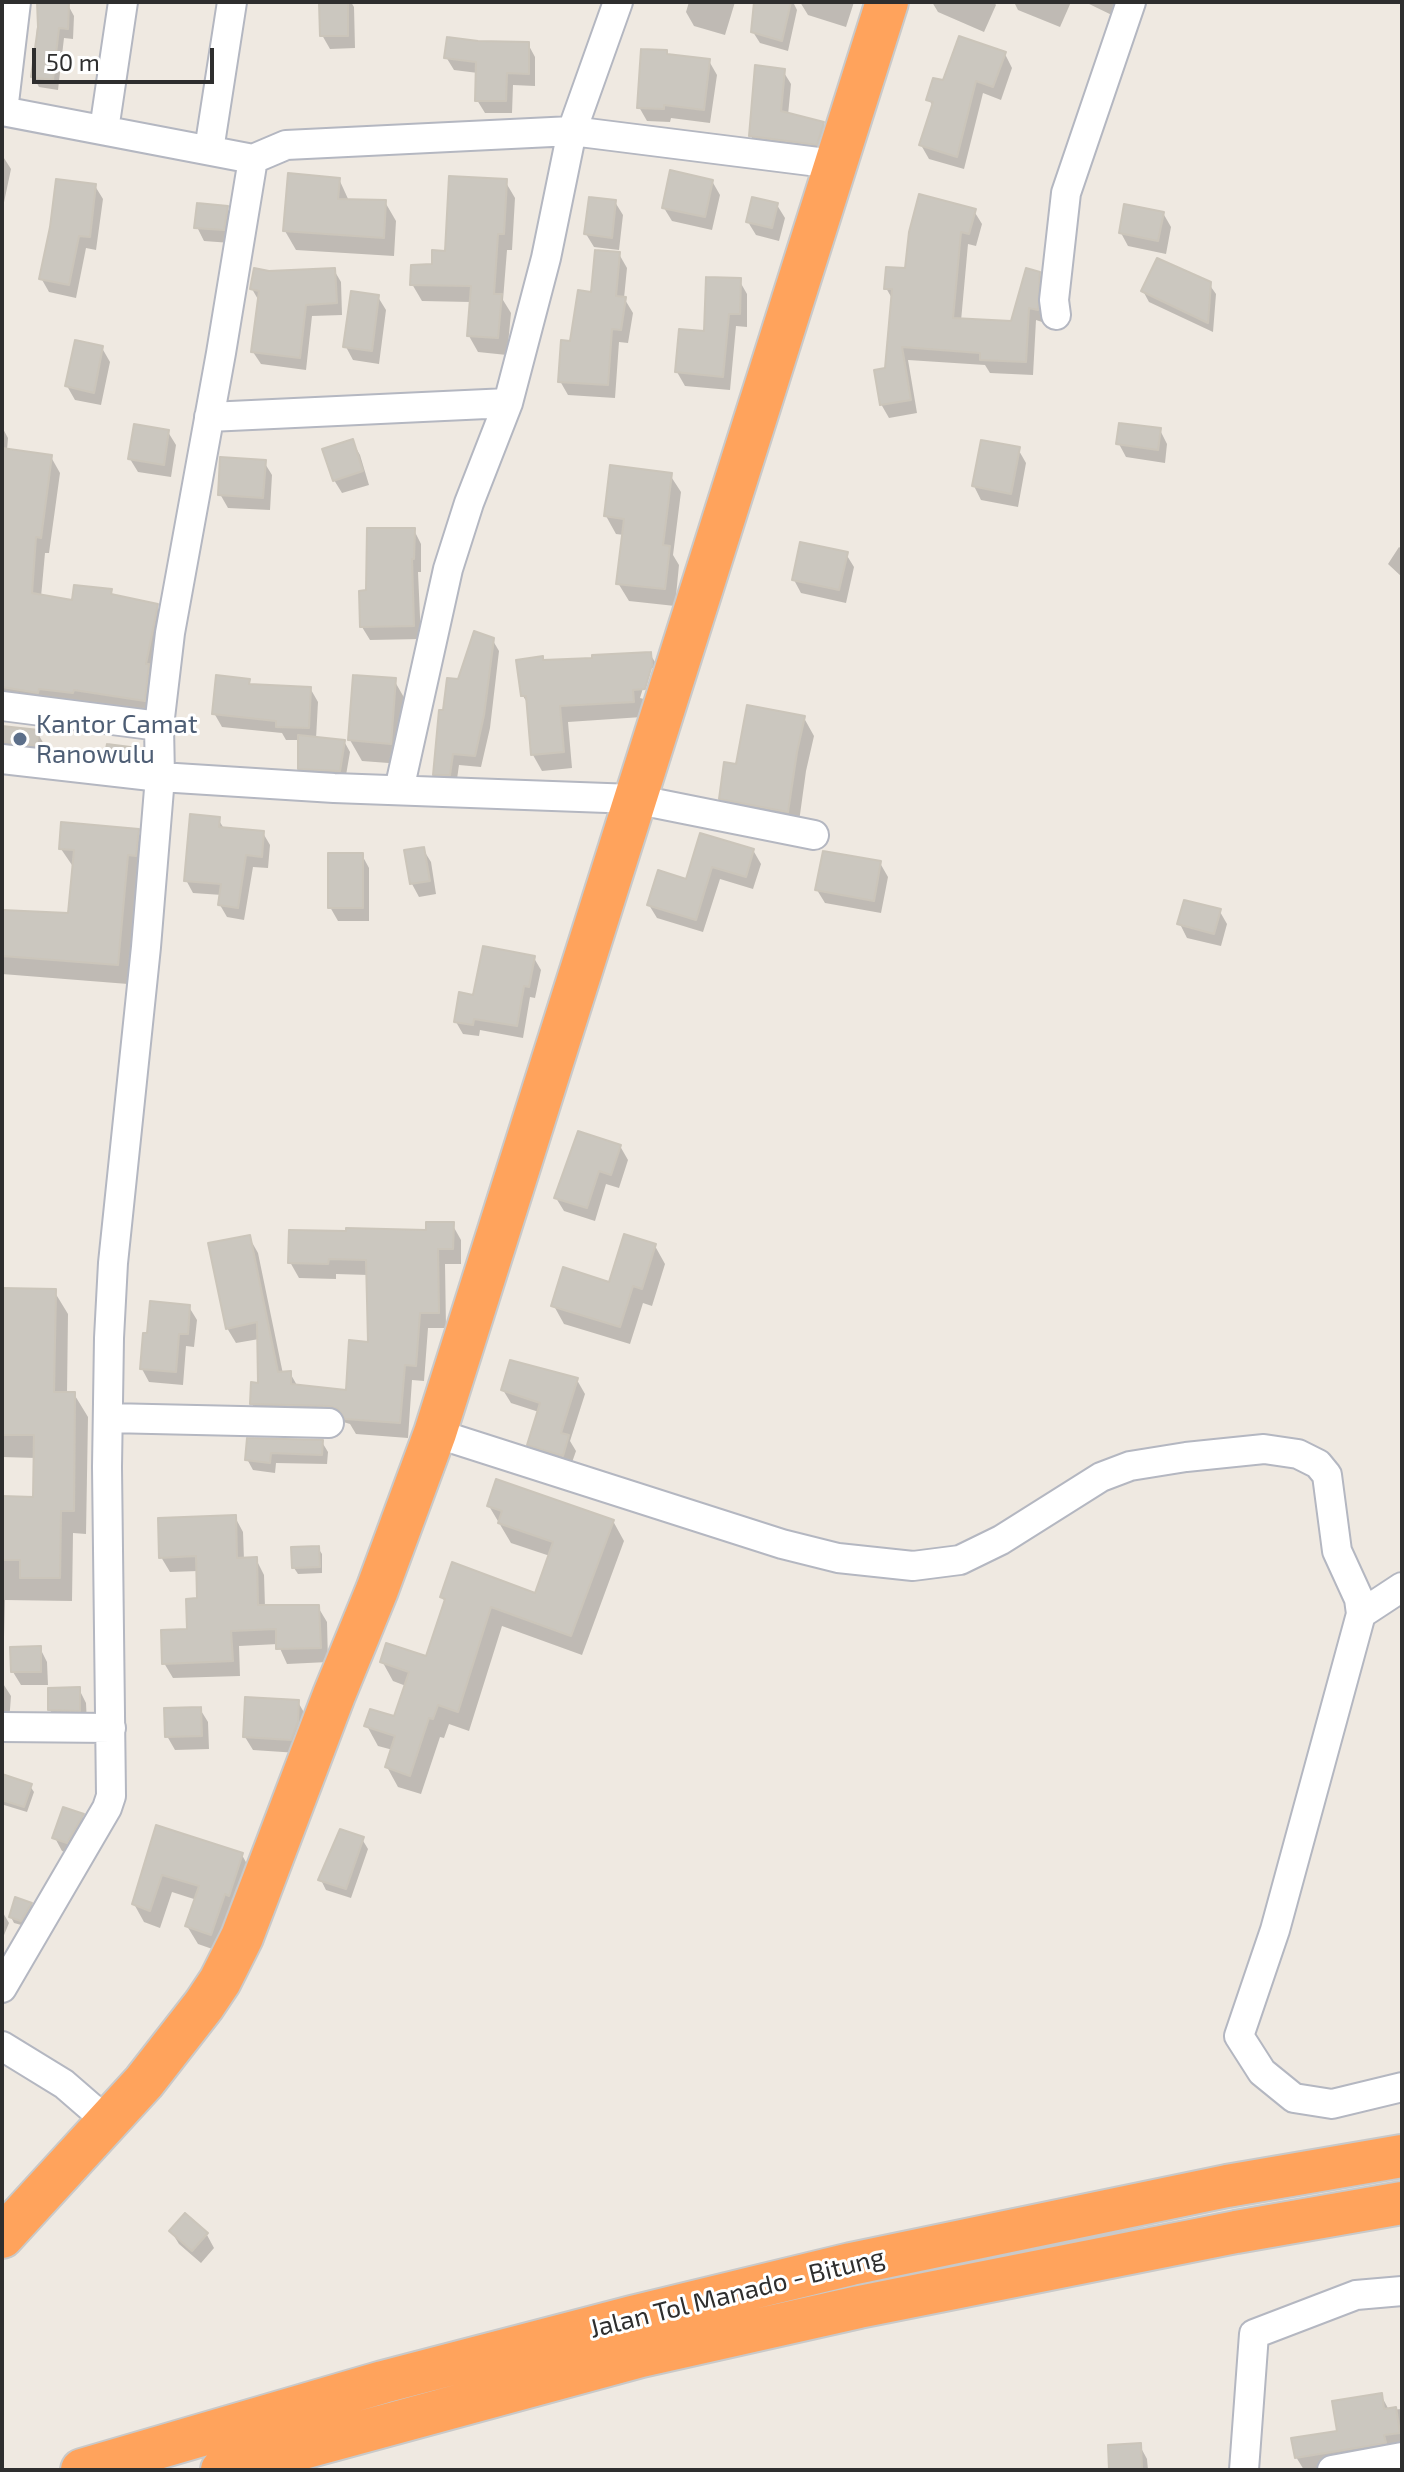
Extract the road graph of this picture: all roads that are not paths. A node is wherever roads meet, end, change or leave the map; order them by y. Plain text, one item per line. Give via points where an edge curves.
1 (16, 2) edge
2 (123, 2) edge
3 (232, 2) edge
4 (618, 2) edge
5 (887, 2) edge
6 (1131, 2) edge
7 (2, 111) edge
8 (104, 130) junction
9 (572, 131) junction
10 (209, 150) junction
11 (253, 159) junction
12 (834, 164) junction
13 (1056, 315) dead end
14 (508, 403) junction
15 (209, 417) junction
16 (2, 706) edge
17 (159, 726) junction
18 (2, 759) edge
19 (160, 777) junction
20 (399, 790) junction
21 (634, 799) junction
22 (814, 835) dead end
23 (108, 1418) junction
24 (329, 1423) dead end
25 (435, 1433) junction
26 (1402, 1587) edge
27 (1361, 1614) junction
28 (2, 1727) edge
29 (111, 1728) junction
30 (9, 1960) edge
31 (2, 1988) edge
32 (2, 2046) edge
33 (1402, 2087) edge
34 (109, 2123) junction
35 (1402, 2156) edge
36 (1402, 2203) edge
37 (2, 2237) edge
38 (1402, 2291) edge
39 (1402, 2457) edge
40 (86, 2469) edge
41 (222, 2470) edge
42 (1244, 2470) edge
43 (1332, 2470) edge

1 - 7 street
2 - 8 street
3 - 10 street
4 - 9 street
5 - 12 highway
6 - 13 street via 1066,193
7 - 8 street
8 - 10 street
9 - 11 street via 286,145
9 - 12 street
9 - 14 street
10 - 11 street
11 - 15 street
12 - 21 highway
14 - 15 street
14 - 20 street via 448,569
15 - 17 street
16 - 17 street
17 - 19 street
18 - 19 street
19 - 20 street
19 - 23 street via 113,1263
20 - 21 street
21 - 22 street
21 - 25 highway
23 - 24 street
23 - 29 street
25 - 27 street via 782,1544 838,1558 913,1566 960,1560 1101,1477 1130,1466 1281,1450 1318,1464 1327,1475 1337,1551
25 - 34 highway via 242,1937 204,2005
26 - 27 street
27 - 33 street via 1275,1930 1239,2036 1262,2072 1294,2098 1332,2104
28 - 29 street
29 - 30 street via 107,1808
30 - 31 street
32 - 34 street via 64,2084
34 - 37 highway
35 - 40 highway, Jalan Tol Manado - Bitung via 1227,2186 851,2264 383,2382
36 - 41 highway, Jalan Tol Manado - Bitung via 859,2307 641,2356
38 - 42 street via 1356,2295 1254,2334
39 - 43 street

